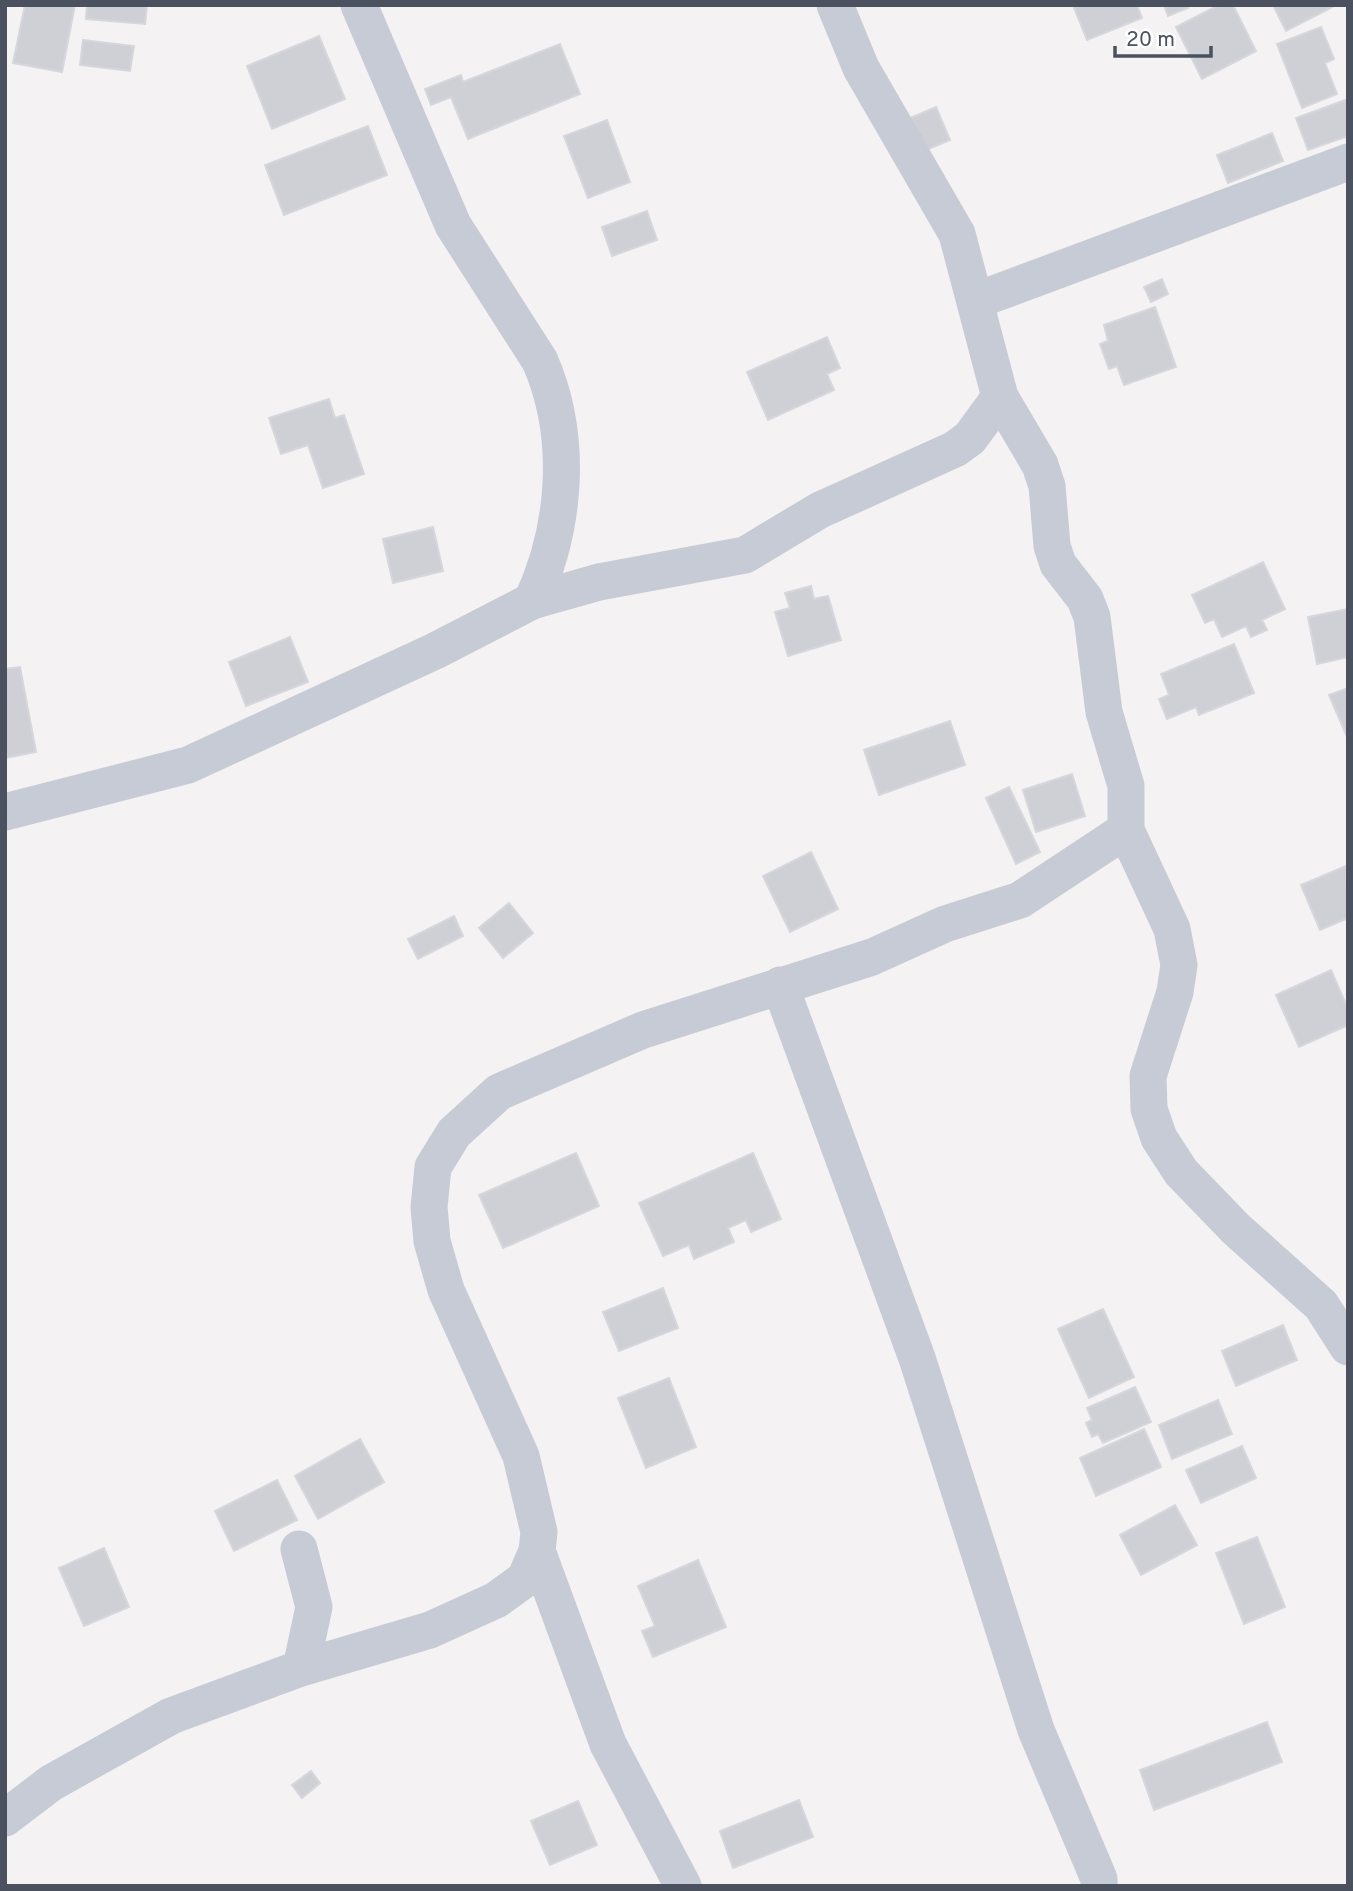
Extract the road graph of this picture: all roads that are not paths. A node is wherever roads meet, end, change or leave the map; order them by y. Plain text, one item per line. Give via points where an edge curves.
1 (359, 5) edge
2 (835, 5) edge
3 (1345, 173) edge
4 (975, 301) junction
5 (1000, 397) junction
6 (532, 601) junction
7 (5, 812) edge
8 (1126, 830) junction
9 (780, 985) junction
10 (1348, 1347) edge
11 (299, 1549) dead end
12 (537, 1551) junction
13 (301, 1668) junction
14 (5, 1818) edge
15 (683, 1886) edge
16 (1098, 1886) edge

1 - 6 street via 453,225 551,385 562,484 557,530
2 - 4 street via 861,68 957,234
3 - 4 street
4 - 5 street
5 - 6 street via 970,438 954,449 820,510 745,555 599,582
5 - 8 street via 1040,465 1058,564 1085,599 1092,617 1104,712 1126,786
6 - 7 street via 188,765
8 - 9 street via 1020,900 945,924 872,957
8 - 10 street via 1172,929 1179,965 1175,992 1147,1076 1149,1109 1159,1138 1181,1172 1236,1229 1321,1305
9 - 12 street via 643,1030 517,1082 499,1092 454,1133 433,1167 429,1207 438,1267 521,1457 539,1532
9 - 16 street via 917,1358 1036,1730 1099,1879
11 - 13 street via 314,1607
12 - 13 street via 525,1579 496,1600 429,1630
12 - 15 street via 608,1744
13 - 14 street via 171,1716 51,1783

